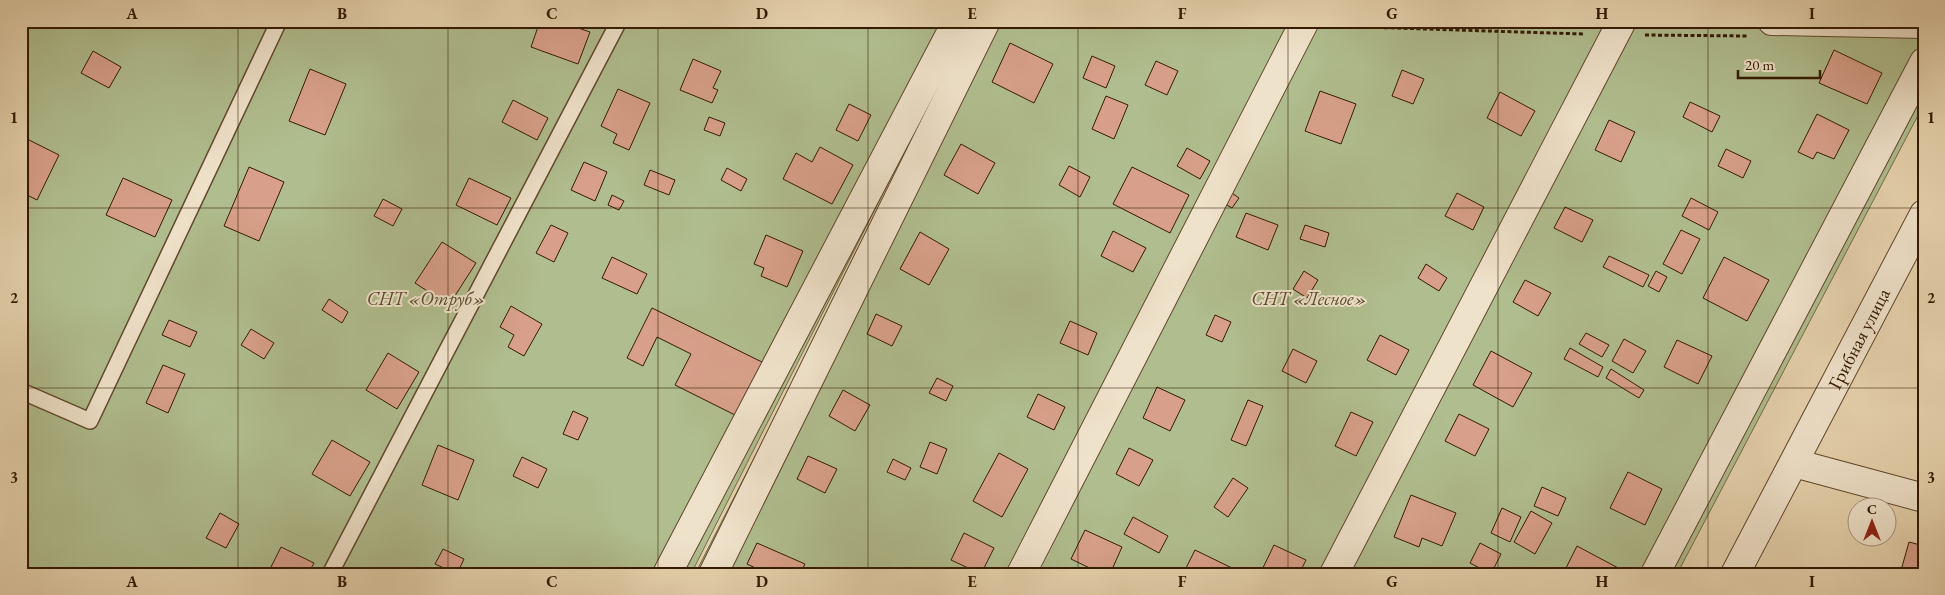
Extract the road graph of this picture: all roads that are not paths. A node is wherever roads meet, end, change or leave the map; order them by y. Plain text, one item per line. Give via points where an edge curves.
1 (279, 21) edge
2 (619, 21) edge
3 (957, 21) edge
4 (986, 21) edge
5 (1304, 23) edge
6 (1924, 24) edge
7 (1619, 28) edge
8 (1763, 29) edge
9 (1924, 62) edge
10 (1924, 214) edge
11 (21, 391) edge
12 (1794, 464) junction
13 (1924, 498) edge
14 (330, 574) edge
15 (667, 574) edge
16 (713, 574) edge
17 (1021, 574) edge
18 (1334, 574) edge
19 (1655, 574) edge
20 (1735, 574) edge

1 - 11 lane via 90,421
2 - 14 lane
3 - 15 street
4 - 16 street
5 - 17 street
6 - 8 street
7 - 18 street
9 - 19 street
10 - 12 street, Грибная улица
12 - 13 street
12 - 20 street, Грибная улица

